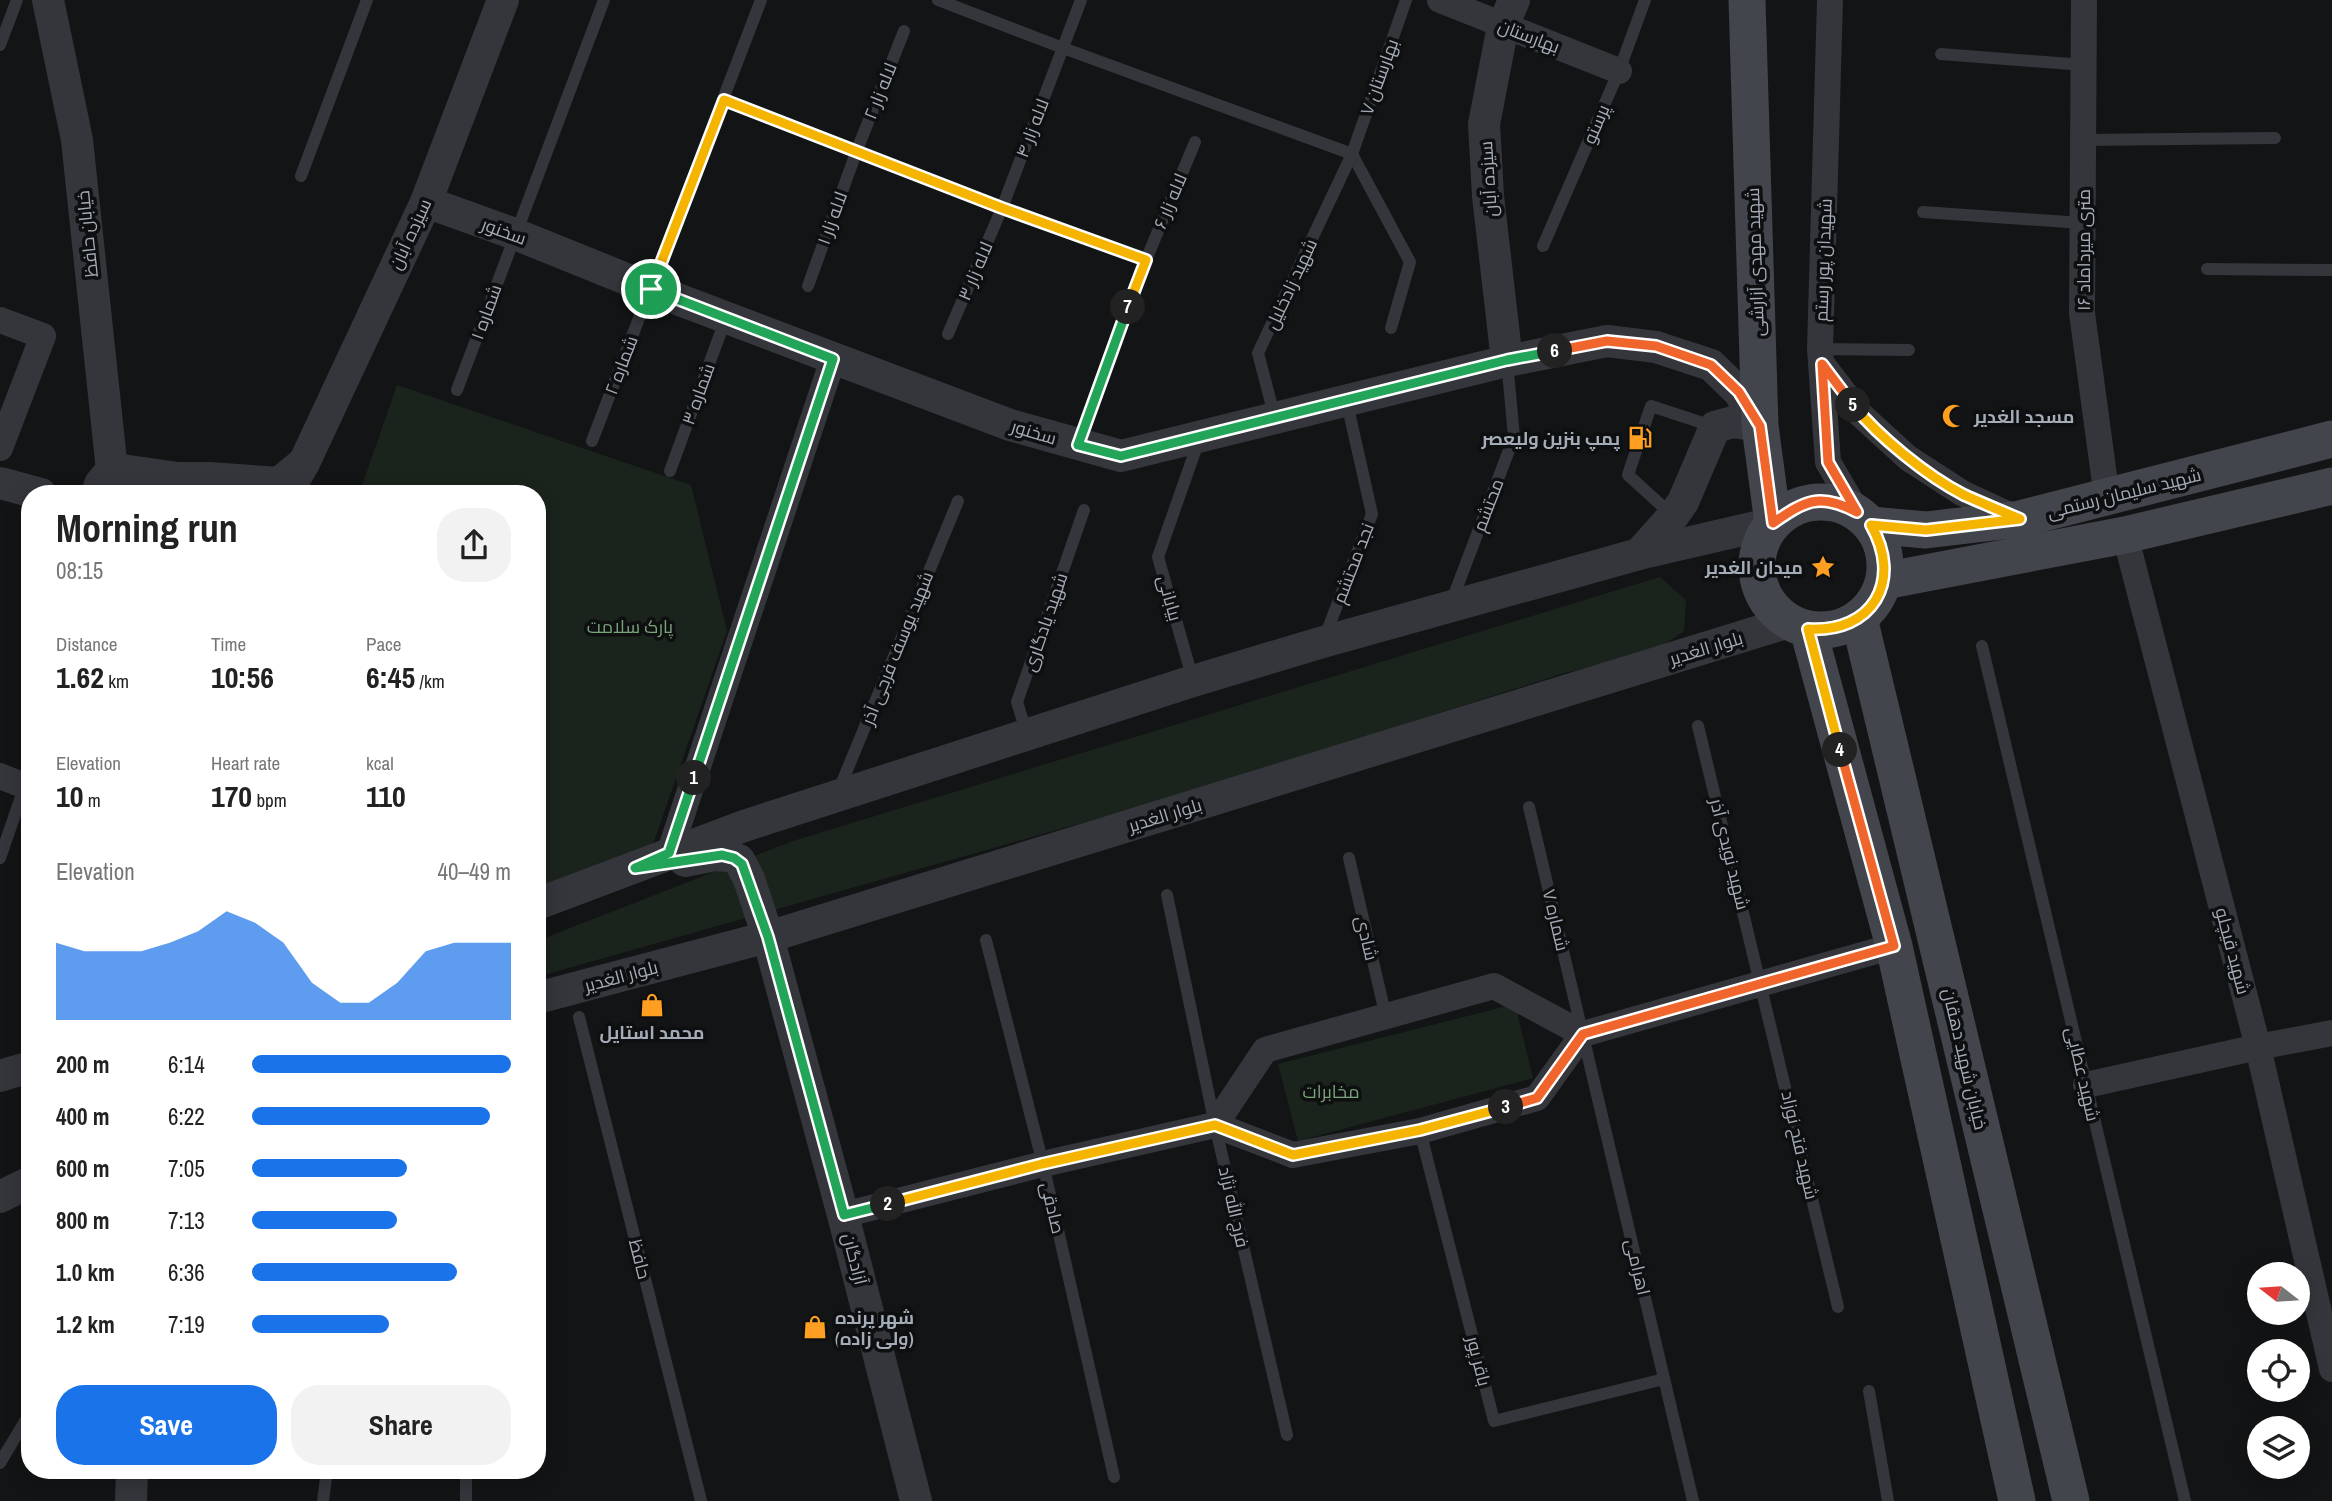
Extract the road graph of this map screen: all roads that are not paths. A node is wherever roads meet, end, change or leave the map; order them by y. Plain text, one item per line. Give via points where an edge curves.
1 (17, 0) edge
2 (48, 0) edge
3 (366, 0) edge
4 (503, 0) edge
5 (604, 0) edge
6 (761, 0) edge
7 (938, 0) edge
8 (1081, 0) edge
9 (1406, 0) edge
10 (1440, 0) edge
11 (1645, 0) edge
12 (1747, 0) edge
13 (1830, 0) edge
14 (2084, 0) edge
15 (1509, 13) edge
16 (904, 31) dead end
17 (0, 45) edge
18 (1063, 48) junction
19 (1941, 54) dead end
20 (2084, 65) junction
21 (1619, 71) junction
22 (724, 100) junction
23 (2274, 138) dead end
24 (2083, 140) junction
25 (1195, 142) dead end
26 (857, 150) junction
27 (1352, 154) junction
28 (301, 176) dead end
29 (426, 202) junction
30 (1002, 208) junction
31 (1923, 212) dead end
32 (2082, 223) junction
33 (515, 234) junction
34 (1543, 246) dead end
35 (1146, 260) junction
36 (2207, 269) dead end
37 (2332, 270) edge
38 (808, 286) dead end
39 (651, 289) junction
40 (726, 318) junction
41 (0, 320) edge
42 (1391, 328) dead end
43 (948, 334) dead end
44 (1909, 350) dead end
45 (1821, 356) junction
46 (833, 359) junction
47 (1507, 360) junction
48 (457, 390) dead end
49 (1346, 401) junction
50 (1275, 418) junction
51 (1760, 426) junction
52 (1715, 427) junction
53 (1200, 437) junction
54 (2332, 439) edge
55 (592, 441) dead end
56 (1078, 445) junction
57 (0, 448) edge
58 (304, 463) junction
59 (670, 471) dead end
60 (120, 482) edge
61 (0, 483) edge
62 (291, 485) edge
63 (2332, 485) edge
64 (21, 489) edge
65 (2107, 498) junction
66 (958, 501) dead end
67 (1084, 510) dead end
68 (1673, 516) junction
69 (1864, 519) junction
70 (2020, 519) junction
71 (1773, 523) junction
72 (2125, 535) junction
73 (1639, 554) junction
74 (1884, 580) junction
75 (1450, 606) junction
76 (1859, 618) junction
77 (1798, 626) junction
78 (1323, 642) junction
79 (1982, 646) dead end
80 (1193, 681) junction
81 (1698, 726) dead end
82 (1027, 734) junction
83 (0, 776) edge
84 (21, 778) edge
85 (837, 795) junction
86 (21, 796) edge
87 (1529, 807) dead end
88 (669, 853) junction
89 (0, 858) edge
90 (1349, 859) dead end
91 (635, 868) junction
92 (1167, 895) dead end
93 (546, 901) edge
94 (768, 937) junction
95 (986, 940) dead end
96 (1894, 946) junction
97 (1762, 983) junction
98 (546, 996) edge
99 (579, 1017) dead end
100 (1386, 1017) junction
101 (2332, 1033) edge
102 (1583, 1034) junction
103 (2258, 1047) junction
104 (21, 1070) edge
105 (0, 1076) edge
106 (2086, 1086) junction
107 (1215, 1125) junction
108 (1420, 1130) junction
109 (1042, 1164) junction
110 (21, 1186) edge
111 (0, 1197) edge
112 (844, 1215) junction
113 (1838, 1307) dead end
114 (2332, 1369) edge
115 (1664, 1379) junction
116 (1869, 1391) dead end
117 (21, 1428) edge
118 (1287, 1435) dead end
119 (0, 1463) edge
120 (1114, 1477) dead end
121 (132, 1479) edge
122 (326, 1479) edge
123 (466, 1479) edge
124 (131, 1501) edge
125 (323, 1501) edge
126 (466, 1501) edge
127 (701, 1501) edge
128 (916, 1501) edge
129 (1693, 1501) edge
130 (1888, 1501) edge
131 (2017, 1501) edge
132 (2071, 1501) edge
133 (2185, 1501) edge

1 - 17 lane
2 - 60 street, خیابان حافظ via 76,140
3 - 28 lane
4 - 29 street, سیزده آبان
5 - 33 lane, شماره ۱
6 - 22 lane, شماره ۲
7 - 18 lane
8 - 18 lane, لاله زار ۴
9 - 27 lane, بهارستان ۷
10 - 15 street, بهارستان
11 - 21 lane, پرستو
12 - 51 main road, شهید مهدی آزارشی
13 - 45 street, شهیدان پور رستم
14 - 20 street, ۱۶ متری میرداماد
15 - 21 street, بهارستان
15 - 47 street, سیزده آبان via 1484,124
16 - 26 lane, لاله زار ۲
18 - 27 lane
18 - 30 lane, لاله زار ۴
19 - 20 lane
20 - 24 street, ۱۶ متری میرداماد
21 - 34 lane, پرستو
22 - 26 lane
22 - 39 lane, شماره ۲
23 - 24 lane
24 - 32 street, ۱۶ متری میرداماد
25 - 35 lane, لاله زار ۶
26 - 30 lane
26 - 38 lane, لاله زار ۱
27 - 42 lane via 1410,262
27 - 50 lane, شهید زادخلیل via 1258,353
29 - 33 street, سخنور
29 - 58 street, سیزده آبان
30 - 35 lane
30 - 43 lane, لاله زار ۳
31 - 32 lane
32 - 65 street, ۱۶ متری میرداماد via 2082,313
33 - 39 street, سخنور
33 - 48 lane, شماره ۱
35 - 56 lane, لاله زار ۶
36 - 37 lane
39 - 40 street, سخنور
39 - 55 lane, شماره ۲
40 - 46 street, سخنور
40 - 59 lane, شماره ۳
41 - 57 street via 43,336
44 - 45 lane
45 - 69 street, شهیدان پور رستم via 1828,462
45 - 70 street via 1861,415 1908,458 1962,493
46 - 56 street, سخنور via 1032,433
46 - 88 street
47 - 49 street, سخنور
47 - 51 street, سخنور via 1607,341 1656,346 1711,365 1739,392
47 - 75 lane, محتشم via 1514,437
49 - 50 street, سخنور
49 - 78 lane, نجد محتشم via 1372,513
50 - 53 street, سخنور
51 - 52 street via 1733,422
51 - 71 main road, شهید مهدی آزارشی
52 - 68 street
52 - 68 lane via 1651,406 1628,475
53 - 56 street, سخنور via 1121,456
53 - 80 lane, بیابانی via 1158,556
54 - 65 main road, شهید سلیمان رستمی
58 - 60 street via 279,483 209,478
58 - 62 street, سیزده آبان
61 - 64 street
63 - 72 main road, شهید سلیمان رستمی
65 - 70 main road, شهید سلیمان رستمی
66 - 85 lane, شهید یوسف فرجی آذر
67 - 82 lane, شهید یادگاری via 1017,702
68 - 73 street
69 - 70 main road, شهید سلیمان رستمی via 1926,530
69 - 71 main road via 1837,504 1815,501
69 - 74 main road via 1881,542
71 - 73 street
71 - 77 main road via 1762,539 1758,576 1763,595 1774,610
72 - 74 main road, شهید سلیمان رستمی
72 - 103 street, شهید قیچلو
73 - 75 street
74 - 76 main road via 1877,599
75 - 78 street
76 - 77 main road via 1825,630
76 - 132 main road, خیابان شهید دهقان
77 - 94 street, بلوار الغدیر
77 - 96 main road
78 - 80 street
79 - 106 lane, شهید عطایی
80 - 82 street
81 - 97 lane, شهید نویدی آذر
82 - 85 street
83 - 84 street
85 - 88 street
86 - 89 lane
87 - 102 lane, شماره ۷
88 - 91 street
90 - 100 lane, شادی
91 - 93 street
91 - 94 street, آزادگان via 715,855 734,858 744,868
92 - 107 lane, فرج الله نژاد
94 - 98 street, بلوار الغدیر
94 - 112 street, آزادگان
95 - 109 lane, صادقی
96 - 97 street
96 - 131 main road
97 - 102 street
97 - 113 lane, شهید فتح نوزاد
99 - 127 lane, حافظ
100 - 102 street via 1494,986
100 - 107 street via 1265,1050
101 - 103 street
102 - 108 street via 1537,1098
102 - 115 lane, اهرامی
103 - 106 street
103 - 114 street, شهید قیچلو
104 - 105 street
106 - 133 lane, شهید عطایی
107 - 108 street via 1293,1155
107 - 109 street
107 - 118 lane, فرج الله نژاد
108 - 115 lane, باقر پور via 1494,1421
109 - 112 street
109 - 120 lane, صادقی
110 - 111 street
112 - 128 street, آزادگان
115 - 129 lane, اهرامی
116 - 130 lane
117 - 119 lane
121 - 124 street
122 - 125 lane
123 - 126 lane

